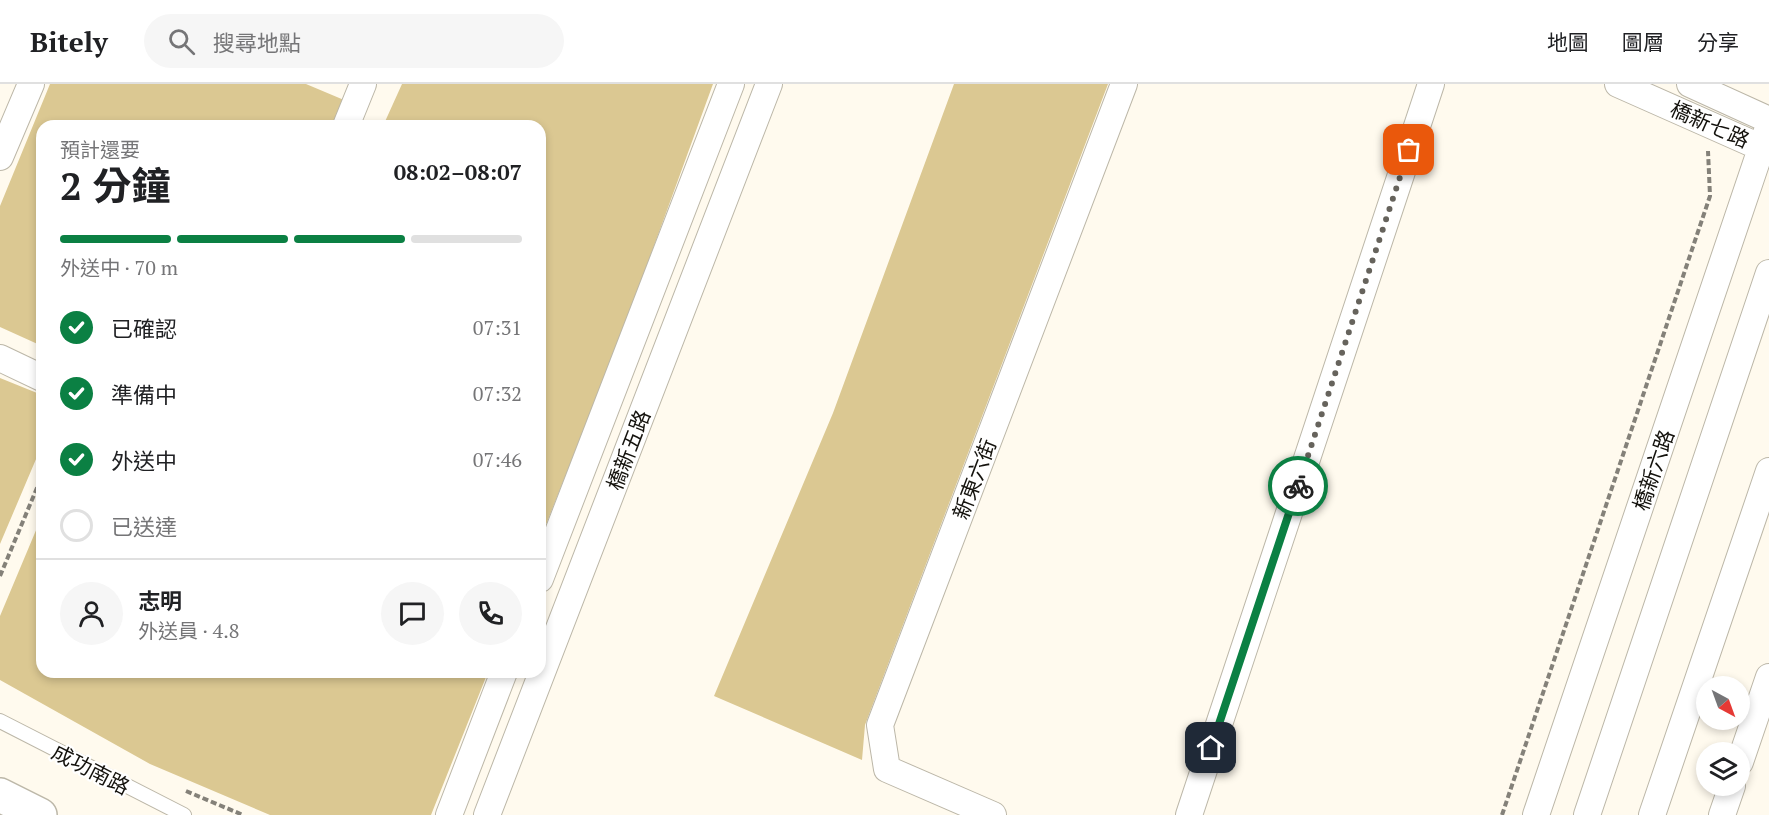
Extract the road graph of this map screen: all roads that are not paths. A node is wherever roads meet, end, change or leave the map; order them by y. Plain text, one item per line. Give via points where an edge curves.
1 (31, 84) edge
2 (363, 84) edge
3 (731, 84) edge
4 (769, 84) edge
5 (1124, 84) edge
6 (1431, 84) edge
7 (1618, 84) edge
8 (1690, 84) edge
9 (348, 120) edge
10 (1769, 120) edge
11 (1766, 141) edge
12 (0, 157) edge
13 (1769, 273) edge
14 (0, 358) edge
15 (36, 375) edge
16 (1769, 471) edge
17 (546, 563) edge
18 (546, 662) edge
19 (1769, 677) edge
20 (502, 678) edge
21 (540, 678) edge
22 (0, 722) edge
23 (1747, 742) edge
24 (0, 795) edge
25 (1729, 796) edge
26 (40, 815) edge
27 (184, 815) edge
28 (449, 815) edge
29 (487, 815) edge
30 (993, 815) edge
31 (1189, 815) edge
32 (1536, 815) edge
33 (1587, 815) edge
34 (1652, 815) edge
35 (1722, 815) edge

1 - 12 street
2 - 9 street
3 - 17 street, 橋新五路
4 - 18 street, 橋新五路
5 - 30 street, 新東六街 via 880,725 887,769
6 - 31 street
7 - 11 street, 橋新七路
8 - 10 street, 橋新七路
11 - 32 street, 橋新六路
13 - 33 street
14 - 15 street
16 - 34 street
19 - 23 street
20 - 28 street
21 - 29 street, 橋新五路
22 - 27 lane, 成功南路
24 - 26 main road
25 - 35 street

